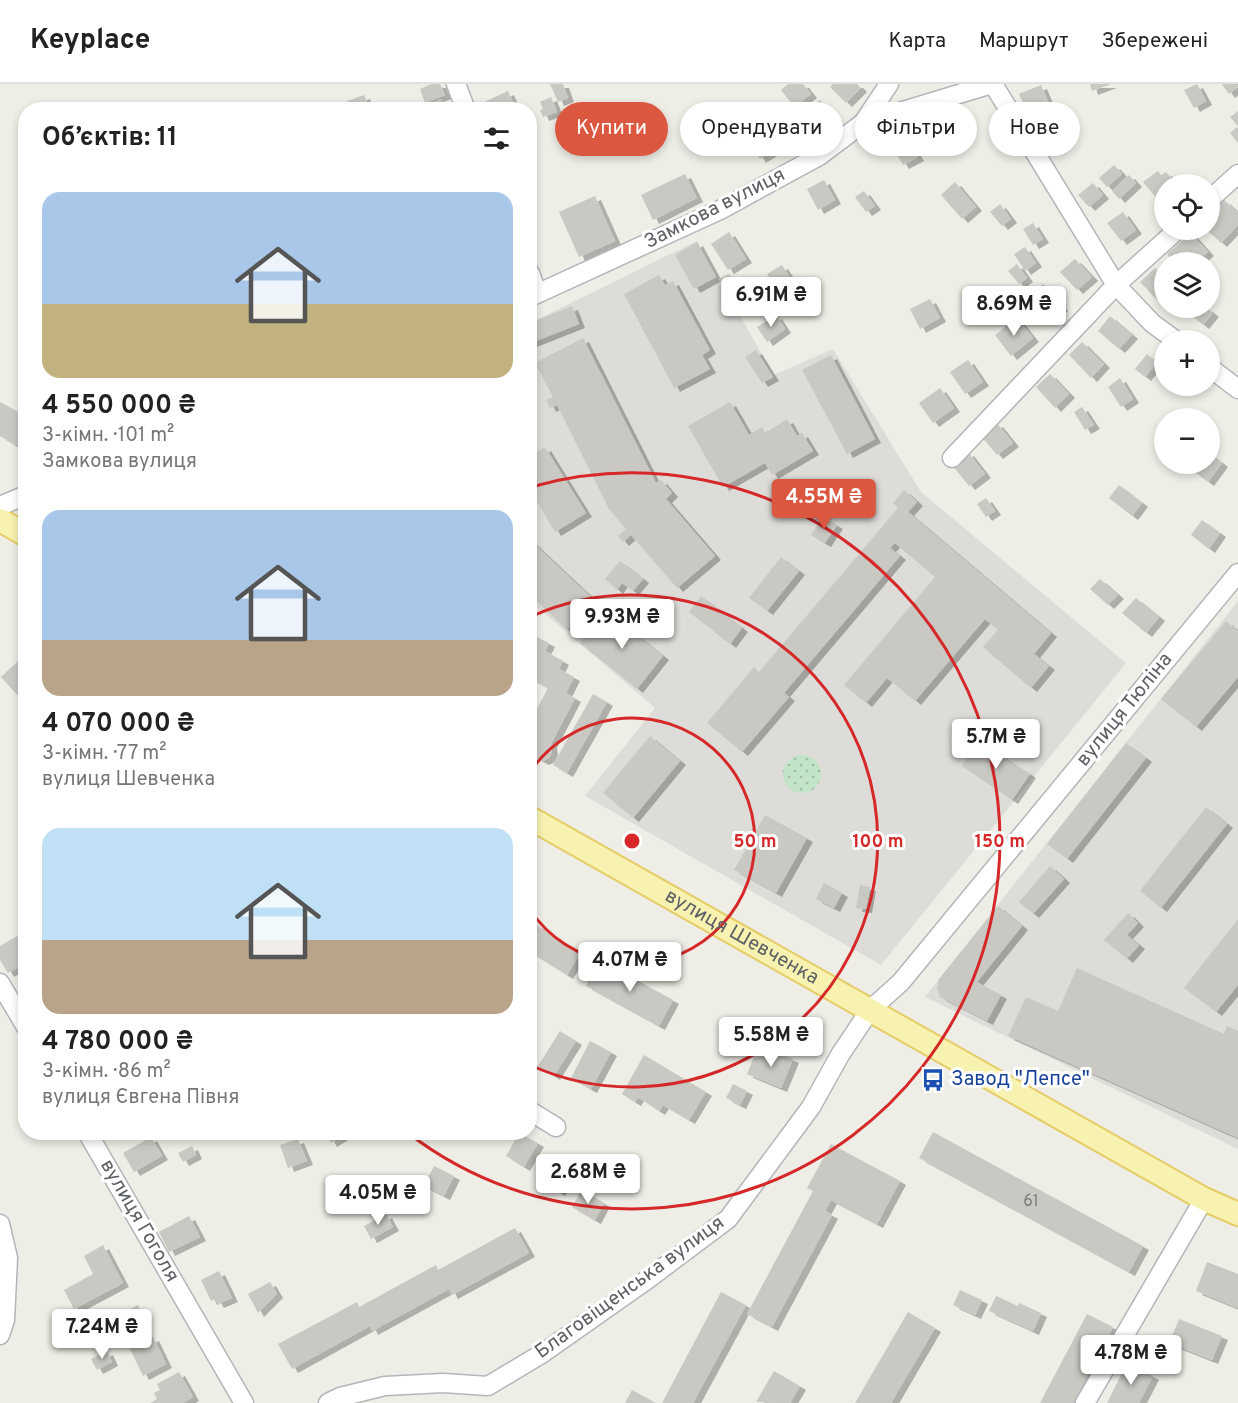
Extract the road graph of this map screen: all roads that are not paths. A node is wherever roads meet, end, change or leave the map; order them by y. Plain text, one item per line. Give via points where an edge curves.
1 (456, 84) edge
2 (889, 84) edge
3 (992, 84) edge
4 (463, 102) edge
5 (877, 102) edge
6 (932, 102) edge
7 (855, 129) edge
8 (1238, 174) edge
9 (1220, 190) edge
10 (1166, 240) edge
11 (1116, 285) junction
12 (537, 293) edge
13 (1161, 330) edge
14 (1220, 375) edge
15 (1238, 389) edge
16 (952, 458) dead end
17 (18, 498) edge
18 (0, 506) edge
19 (0, 520) edge
20 (18, 530) edge
21 (1238, 573) edge
22 (537, 822) edge
23 (0, 983) edge
24 (870, 1010) junction
25 (18, 1013) edge
26 (537, 1115) edge
27 (556, 1127) dead end
28 (92, 1140) edge
29 (1204, 1199) junction
30 (1238, 1214) edge
31 (0, 1224) edge
32 (0, 1335) edge
33 (244, 1403) edge
34 (328, 1403) edge
35 (1085, 1403) edge

1 - 4 street
2 - 5 street
3 - 6 street, Замкова вулиця
3 - 11 street, Замкова вулиця
7 - 12 street, Замкова вулиця via 819,156 720,210
8 - 9 street
10 - 11 street
11 - 13 street, Замкова вулиця
11 - 16 street
14 - 15 street
17 - 18 street
19 - 20 main road
21 - 24 street, вулиця Тюліна via 901,982
22 - 24 main road, вулиця Шевченка
23 - 25 street
24 - 29 main road, вулиця Шевченка
24 - 34 street, Благовіщенська вулиця via 810,1107 728,1219 644,1281 543,1353 488,1386 385,1386 340,1396
26 - 27 street
28 - 33 street, вулиця Гоголя
29 - 30 main road, вулиця Шевченка
29 - 35 street
31 - 32 street via 8,1258 5,1320

